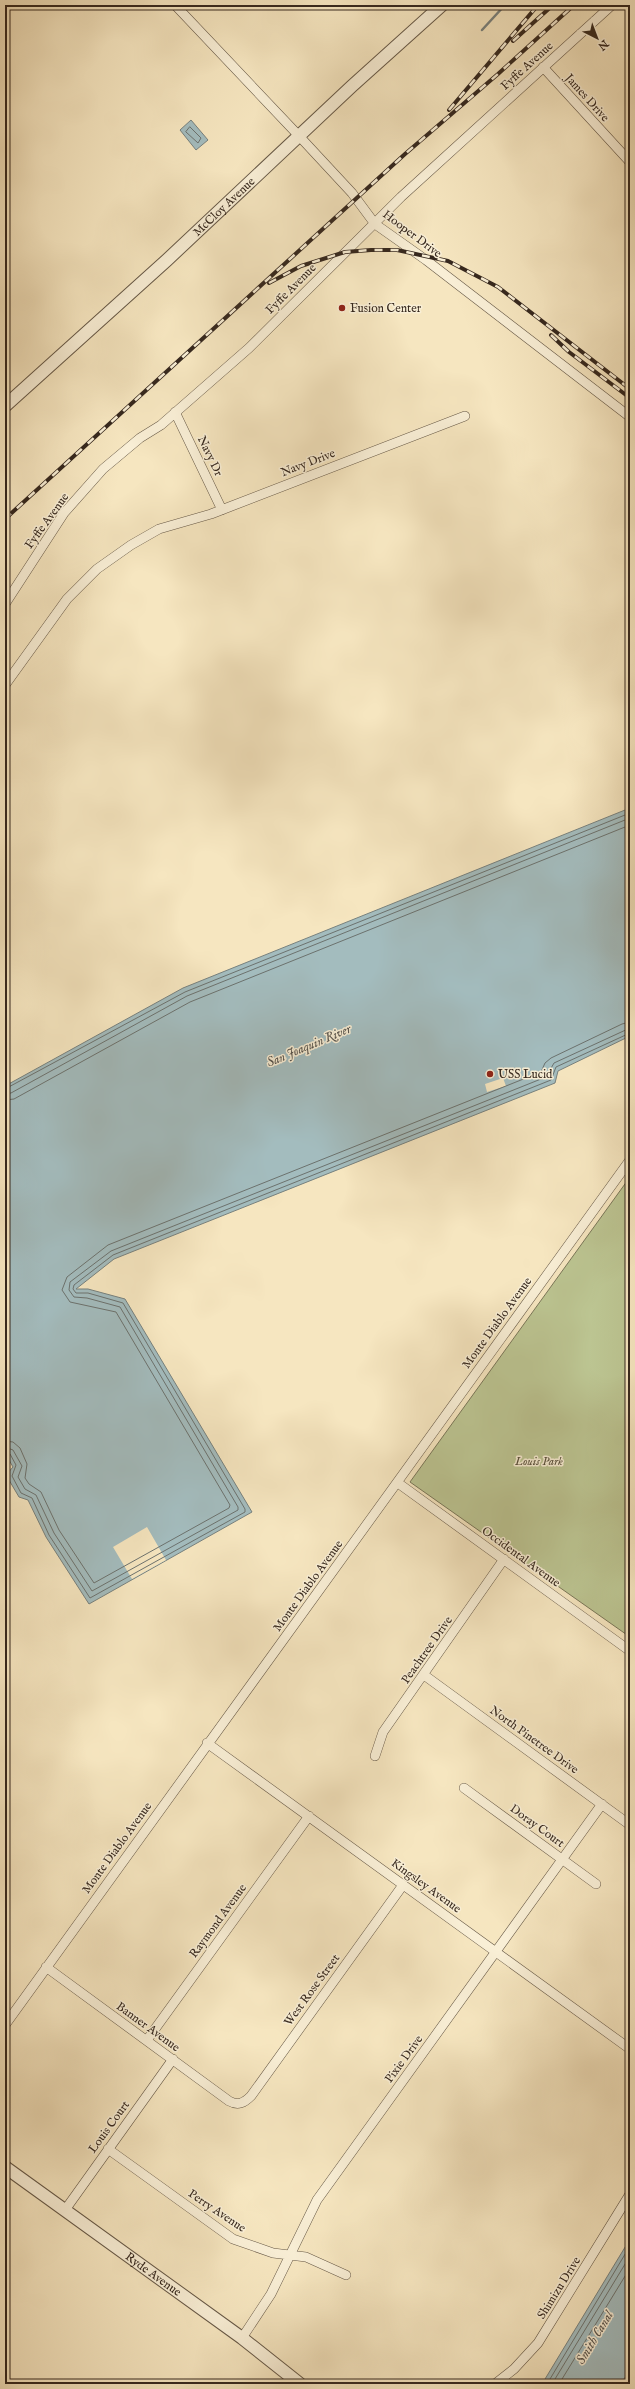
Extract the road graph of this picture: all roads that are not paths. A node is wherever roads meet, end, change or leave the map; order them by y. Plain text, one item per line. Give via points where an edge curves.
1 (175, 5) edge
2 (442, 5) edge
3 (612, 5) edge
4 (543, 67) junction
5 (300, 136) junction
6 (629, 159) edge
7 (375, 224) junction
8 (5, 406) edge
9 (176, 412) junction
10 (465, 416) dead end
11 (630, 417) edge
12 (222, 510) junction
13 (5, 604) edge
14 (5, 685) edge
15 (630, 1160) edge
16 (398, 1483) junction
17 (504, 1559) junction
18 (630, 1651) edge
19 (424, 1675) junction
20 (207, 1743) junction
21 (375, 1756) dead end
22 (464, 1788) dead end
23 (602, 1804) junction
24 (309, 1816) junction
25 (630, 1825) edge
26 (563, 1860) junction
27 (596, 1884) dead end
28 (403, 1885) junction
29 (496, 1952) junction
30 (46, 1967) junction
31 (5, 2025) edge
32 (147, 2040) junction
33 (630, 2049) edge
34 (173, 2059) junction
35 (238, 2104) joint
36 (108, 2149) junction
37 (5, 2167) edge
38 (630, 2194) edge
39 (65, 2210) junction
40 (290, 2255) junction
41 (346, 2275) dead end
42 (242, 2338) junction
43 (300, 2384) edge
44 (495, 2384) edge

1 - 5 street, Hooper Drive
2 - 5 street, McCloy Avenue
3 - 4 street, Fyffe Avenue
4 - 6 street, James Drive
4 - 7 street, Fyffe Avenue
5 - 7 street, Hooper Drive via 352,193
5 - 8 street, McCloy Avenue via 168,260
7 - 9 street, Fyffe Avenue via 249,348
7 - 11 street, Hooper Drive via 426,260
9 - 12 street, Navy Dr
9 - 13 street, Fyffe Avenue via 140,438 104,470 64,513
10 - 12 street, Navy Drive
12 - 14 street, Navy Drive via 159,529 113,557 67,599
15 - 16 street, Monte Diablo Avenue
16 - 17 street, Occidental Avenue
16 - 20 street, Monte Diablo Avenue
17 - 18 street, Occidental Avenue
17 - 19 street, Peachtree Drive
19 - 21 street, Peachtree Drive via 383,1732
19 - 23 street, North Pinetree Drive
20 - 24 street, Kingsley Avenue
20 - 30 street, Monte Diablo Avenue
22 - 26 street, Doray Court
23 - 25 street, North Pinetree Drive
23 - 26 street, Pixie Drive
24 - 28 street, Kingsley Avenue
24 - 32 street, Raymond Avenue
26 - 27 street, Doray Court
26 - 29 street, Pixie Drive
28 - 29 street, Kingsley Avenue
28 - 35 street, West Rose Street via 251,2096
29 - 33 street, Kingsley Avenue
29 - 40 street, Pixie Drive via 317,2200
30 - 31 street, Monte Diablo Avenue
30 - 32 street, Banner Avenue
32 - 34 street, Banner Avenue
34 - 35 street, Banner Avenue via 229,2101
34 - 36 street, Louis Court
36 - 39 street, Louis Court
36 - 40 street, Perry Avenue via 233,2239 273,2253
37 - 39 street, Ryde Avenue
38 - 44 street, Shimizu Drive via 538,2343 514,2369
39 - 42 street, Ryde Avenue
40 - 41 street, Perry Avenue via 306,2257
40 - 42 street, Pixie Drive via 268,2299
42 - 43 street, Ryde Avenue

